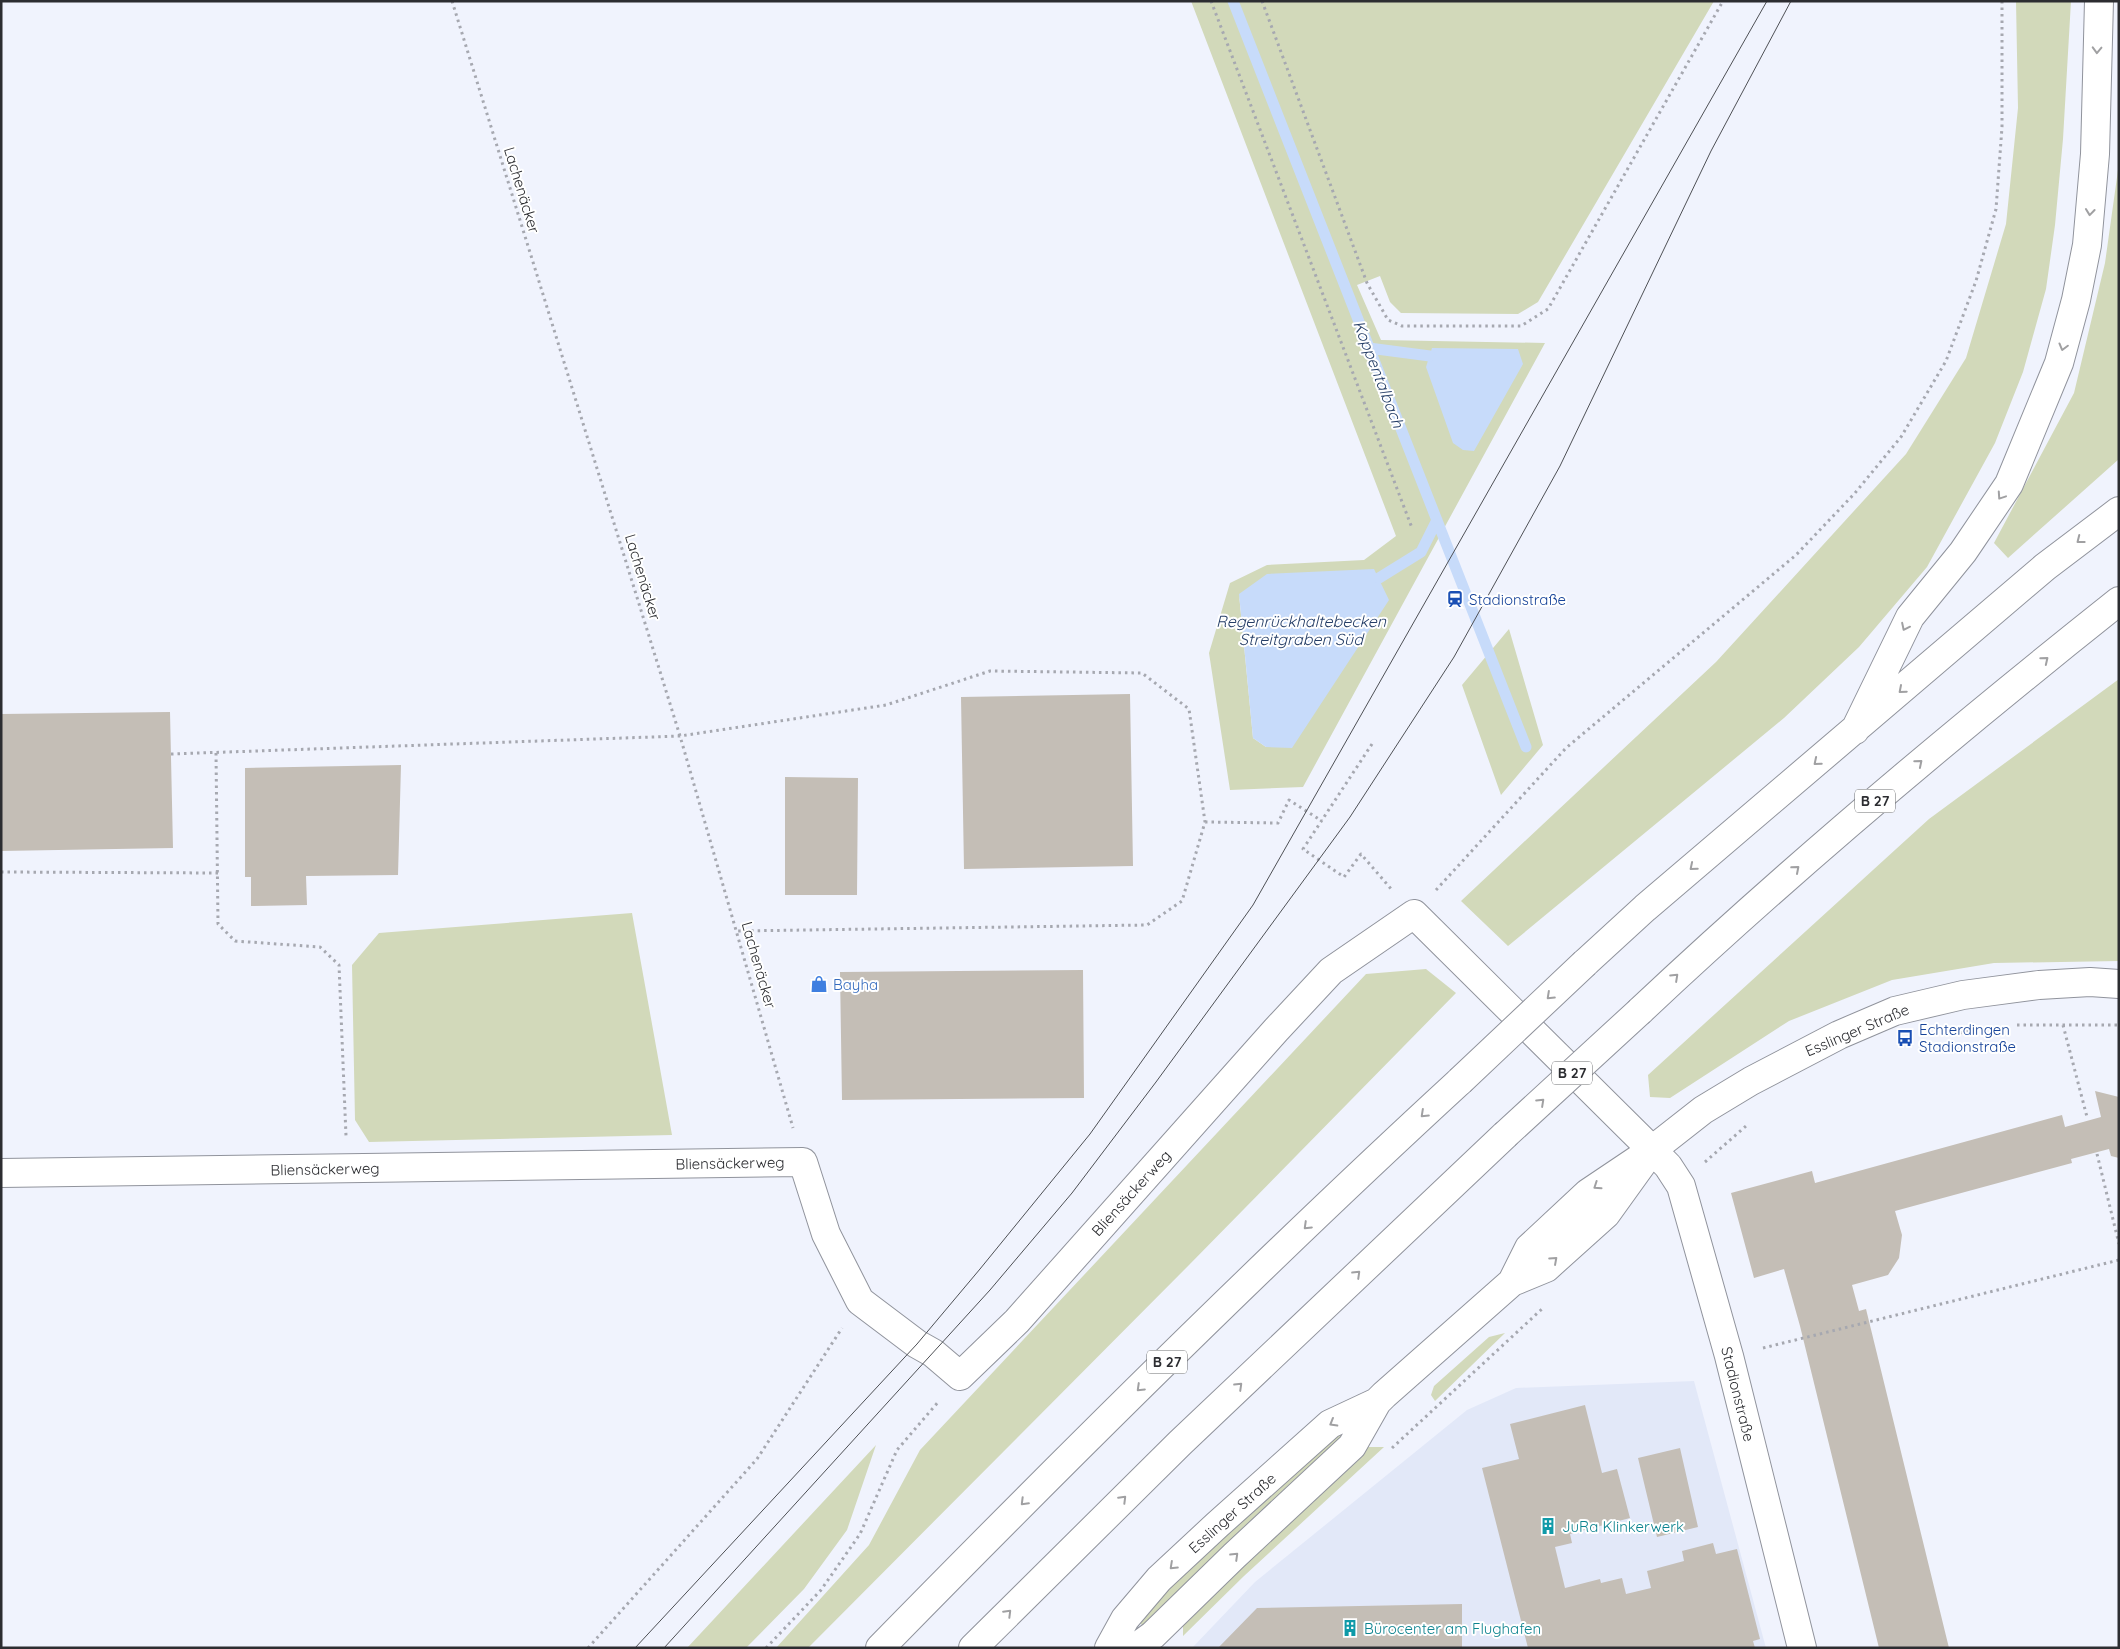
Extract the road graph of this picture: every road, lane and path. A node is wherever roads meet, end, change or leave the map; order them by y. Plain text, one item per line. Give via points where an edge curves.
1 (452, 1) edge
2 (1210, 1) edge
3 (1262, 1) edge
4 (1723, 1) edge
5 (2002, 1) edge
6 (2099, 1) edge
7 (2119, 511) edge
8 (1412, 528) dead end
9 (2119, 601) edge
10 (1855, 730) junction
11 (680, 736) junction
12 (1372, 744) dead end
13 (216, 753) junction
14 (171, 754) dead end
15 (1322, 820) junction
16 (1205, 822) junction
17 (1, 872) edge
18 (218, 873) junction
19 (1414, 914) junction
20 (737, 931) junction
21 (2119, 984) edge
22 (2012, 1025) dead end
23 (2063, 1025) junction
24 (2119, 1025) edge
25 (1977, 1030) dead end
26 (1959, 1034) dead end
27 (2087, 1117) dead end
28 (1751, 1122) dead end
29 (1652, 1150) junction
30 (2097, 1154) dead end
31 (803, 1162) junction
32 (347, 1169) junction
33 (1, 1174) edge
34 (1681, 1186) junction
35 (2119, 1244) edge
36 (2119, 1260) edge
37 (860, 1300) junction
38 (1547, 1304) dead end
39 (1729, 1356) junction
40 (960, 1376) junction
41 (1377, 1402) junction
42 (1390, 1450) dead end
43 (588, 1648) edge
44 (766, 1648) edge
45 (880, 1648) edge
46 (973, 1648) edge
47 (1109, 1648) edge
48 (1135, 1648) edge
49 (1802, 1648) edge

1 - 11 path, Lachenäcker
2 - 8 path
3 - 4 path via 1367,283 1388,320 1402,326 1521,326 1548,309
5 - 19 path via 2002,127 1996,208 1976,281 1946,361 1901,438 1796,555 1566,748
6 -> 10 main road via 2095,154 2087,246 2059,363 2009,484 1963,552 1910,617
7 -> 10 main road, B 27 via 2045,567
46 -> 9 main road, B 27, bridge via 1180,1442 1718,937 1963,726
10 -> 45 main road, B 27, bridge via 1645,908 1368,1166 1092,1435
11 - 13 path
11 - 16 path via 886,705 990,671 1142,672 1190,708
11 - 20 path, Lachenäcker
12 - 15 path
13 - 14 path
13 - 18 path
15 - 16 path via 1290,800 1278,822
15 - 19 path via 1303,849 1344,877 1361,854
16 - 20 path via 1182,901 1147,925
17 - 18 path
18 - 32 path via 218,924 235,941 320,947 339,965
19 - 29 main road, Stadionstraße
19 - 40 main road, Bliensäckerweg via 1331,971 1017,1321
20 - 31 path, Lachenäcker
21 - 29 main road, Esslinger Straße via 2039,985 1963,995 1895,1011 1838,1035 1751,1081 1703,1110
22 - 23 path
23 - 24 path
23 - 27 path
25 - 26 path
28 - 34 path
29 - 34 main road, Stadionstraße
29 - 41 main road, Esslinger Straße via 1606,1214 1546,1268 1512,1282
30 - 35 path
31 - 32 main road, Bliensäckerweg
31 - 37 main road, Bliensäckerweg via 826,1234
32 - 33 main road, Bliensäckerweg
34 - 39 main road, Stadionstraße
36 - 39 path
37 - 40 main road, Bliensäckerweg
37 - 43 path via 757,1459
38 - 42 path
39 - 49 main road, Stadionstraße
40 - 44 path via 896,1450 860,1534 821,1590
41 -> 47 main road, Esslinger Straße via 1330,1424 1217,1525 1153,1586 1124,1619
48 -> 41 main road, Esslinger Straße via 1153,1636 1352,1446

